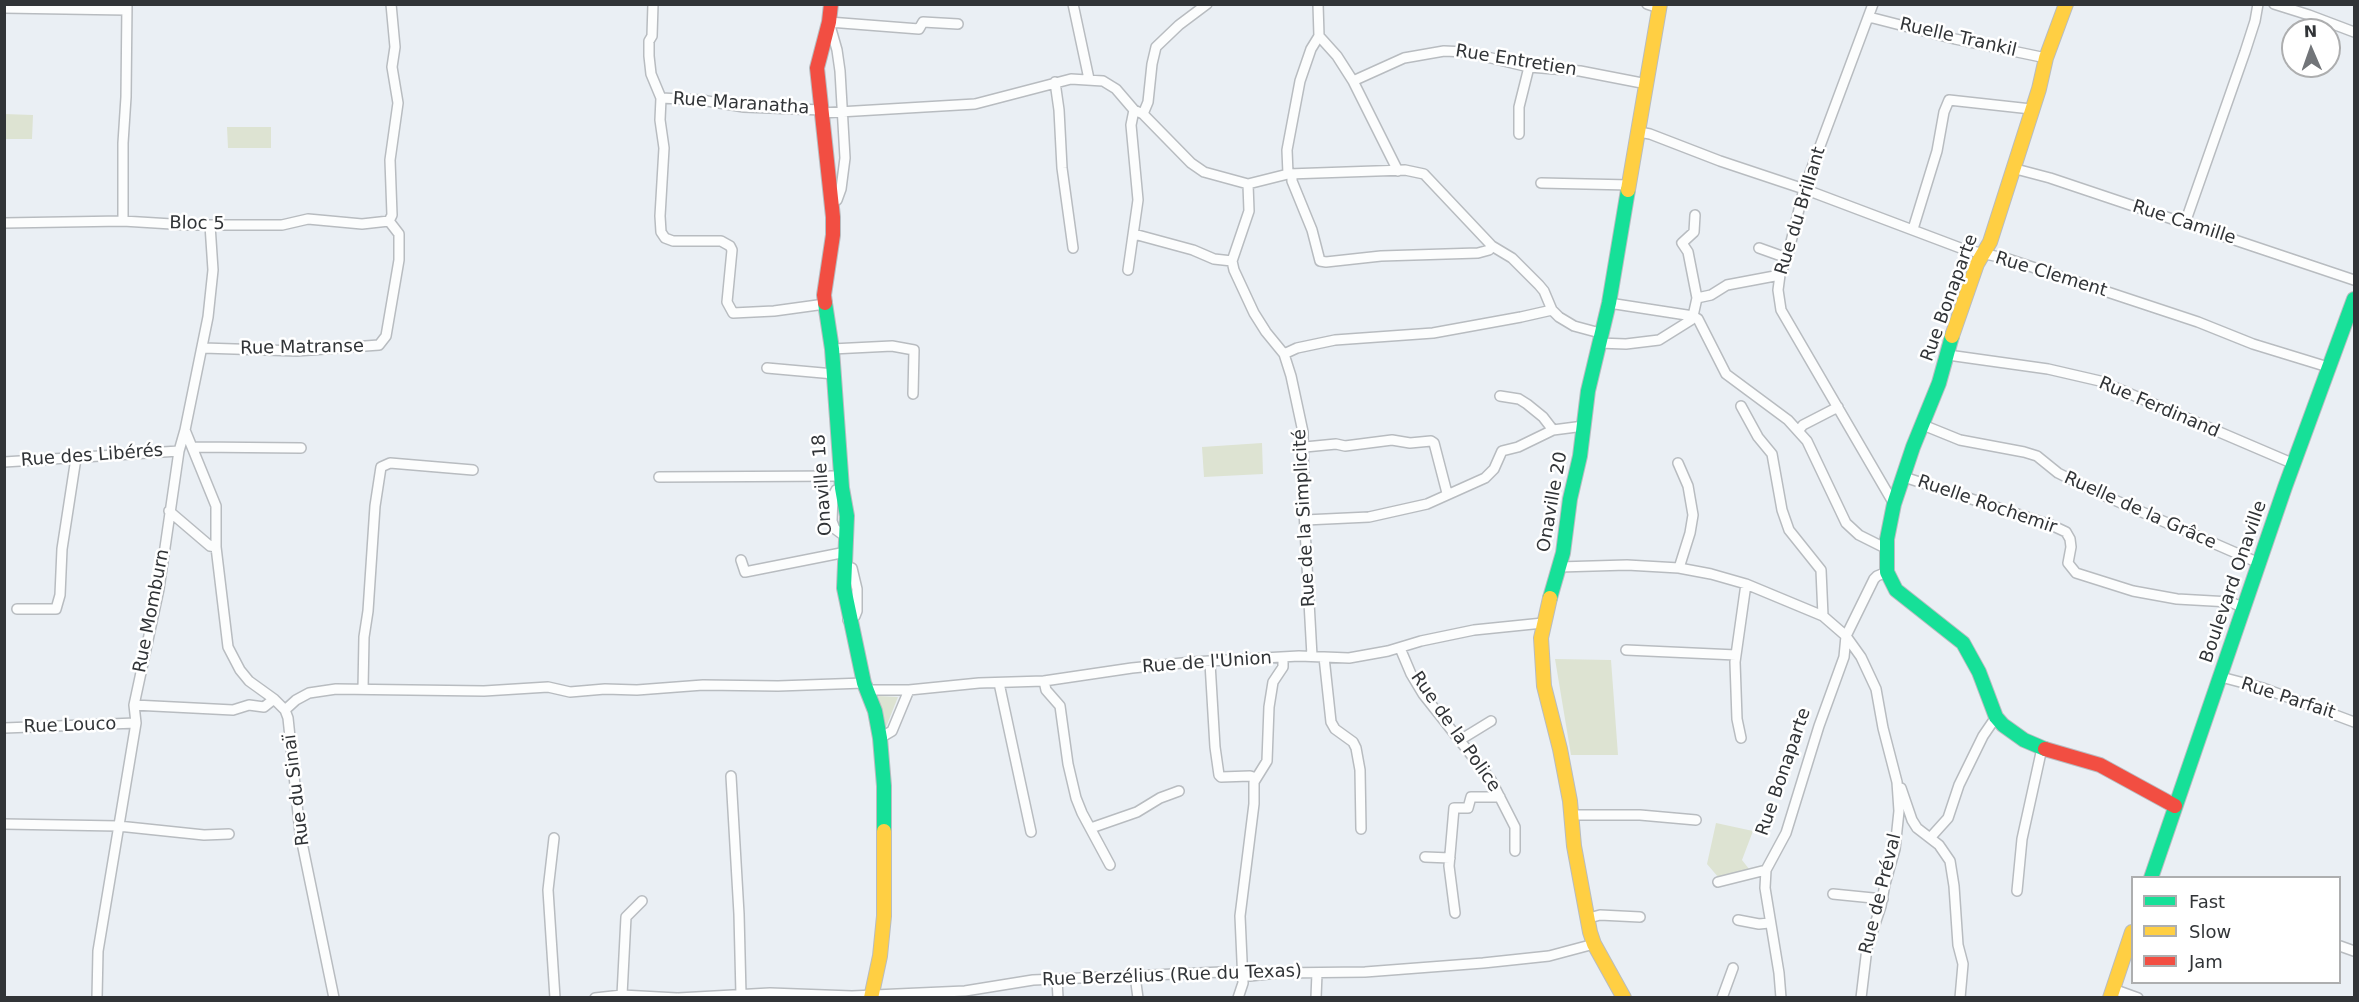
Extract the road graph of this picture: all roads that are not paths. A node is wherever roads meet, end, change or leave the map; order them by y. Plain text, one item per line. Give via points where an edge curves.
1 (391, 4) edge
2 (652, 4) edge
3 (831, 4) edge
4 (1073, 4) edge
5 (1207, 4) edge
6 (1318, 4) edge
7 (1874, 4) edge
8 (2066, 4) edge
9 (2258, 4) edge
10 (2274, 4) edge
11 (1656, 6) edge
12 (38, 7) edge
13 (127, 7) edge
14 (2289, 7) edge
15 (4, 8) edge
16 (1869, 17) junction
17 (829, 22) junction
18 (958, 24) dead end
19 (2355, 32) edge
20 (1319, 36) junction
21 (2046, 58) junction
22 (1529, 67) junction
23 (1089, 79) junction
24 (1353, 81) junction
25 (1055, 82) junction
26 (1647, 84) junction
27 (661, 98) junction
28 (2031, 109) junction
29 (822, 111) junction
30 (841, 112) junction
31 (1138, 112) junction
32 (1639, 132) junction
33 (1519, 134) dead end
34 (2012, 168) junction
35 (1398, 171) junction
36 (1290, 174) junction
37 (1541, 183) dead end
38 (1248, 184) junction
39 (1630, 185) junction
40 (1804, 189) junction
41 (832, 203) junction
42 (1695, 215) dead end
43 (389, 220) junction
44 (123, 221) junction
45 (4, 223) edge
46 (2185, 223) junction
47 (210, 225) junction
48 (1913, 229) junction
49 (1134, 234) junction
50 (1492, 246) junction
51 (1073, 248) dead end
52 (1759, 248) dead end
53 (1983, 254) junction
54 (1787, 258) junction
55 (1232, 261) junction
56 (1128, 270) dead end
57 (1780, 275) junction
58 (2355, 280) edge
59 (1697, 298) junction
60 (2355, 299) edge
61 (1609, 303) junction
62 (825, 304) junction
63 (1552, 310) junction
64 (1693, 316) junction
65 (1599, 338) junction
66 (203, 348) junction
67 (832, 349) junction
68 (1284, 354) junction
69 (1948, 355) junction
70 (2328, 367) junction
71 (767, 368) dead end
72 (834, 374) junction
73 (912, 394) dead end
74 (1500, 396) dead end
75 (1741, 406) dead end
76 (1838, 407) junction
77 (1923, 425) junction
78 (1584, 426) junction
79 (185, 430) junction
80 (1553, 430) junction
81 (1799, 430) junction
82 (194, 447) junction
83 (1305, 447) junction
84 (301, 448) dead end
85 (179, 451) junction
86 (76, 458) junction
87 (4, 462) edge
88 (1678, 463) dead end
89 (2294, 464) junction
90 (472, 470) dead end
91 (660, 477) dead end
92 (1904, 477) junction
93 (841, 482) junction
94 (1447, 493) junction
95 (1894, 504) junction
96 (169, 511) junction
97 (1305, 520) junction
98 (216, 547) junction
99 (1887, 549) junction
100 (846, 552) junction
101 (741, 560) dead end
102 (2259, 563) junction
103 (1559, 567) junction
104 (852, 568) dead end
105 (1679, 568) junction
106 (1887, 572) junction
107 (1746, 584) junction
108 (2245, 608) junction
109 (18, 609) dead end
110 (1823, 615) junction
111 (848, 620) junction
112 (1543, 623) junction
113 (1846, 636) junction
114 (1400, 648) junction
115 (1626, 650) dead end
116 (1737, 655) junction
117 (1312, 656) junction
118 (1324, 657) junction
119 (1283, 658) junction
120 (1210, 663) junction
121 (2221, 677) junction
122 (1044, 681) junction
123 (999, 683) junction
124 (866, 686) junction
125 (363, 689) junction
126 (909, 690) junction
127 (274, 699) junction
128 (135, 705) junction
129 (285, 710) junction
130 (1996, 717) junction
131 (1491, 721) dead end
132 (2355, 722) edge
133 (136, 723) junction
134 (4, 728) edge
135 (880, 738) junction
136 (1741, 738) dead end
137 (1460, 740) junction
138 (2042, 748) junction
139 (731, 776) dead end
140 (1256, 777) junction
141 (1897, 782) junction
142 (1179, 791) dead end
143 (1500, 797) junction
144 (2175, 806) junction
145 (1571, 815) junction
146 (1696, 820) dead end
147 (4, 824) edge
148 (1915, 824) junction
149 (118, 826) junction
150 (1898, 827) junction
151 (1091, 828) junction
152 (1361, 829) dead end
153 (1031, 832) dead end
154 (229, 834) dead end
155 (554, 838) dead end
156 (1930, 838) junction
157 (1515, 851) dead end
158 (1425, 857) dead end
159 (1450, 858) junction
160 (1110, 865) dead end
161 (1766, 870) junction
162 (2152, 876) edge
163 (1718, 882) dead end
164 (2017, 891) dead end
165 (1833, 894) dead end
166 (1883, 899) junction
167 (642, 902) dead end
168 (1455, 913) dead end
169 (1640, 917) dead end
170 (1589, 918) junction
171 (1738, 920) dead end
172 (1769, 923) junction
173 (2131, 938) edge
174 (1594, 944) junction
175 (1733, 968) dead end
176 (1317, 973) junction
177 (1243, 975) junction
178 (1135, 976) junction
179 (1057, 979) junction
180 (2112, 993) edge
181 (741, 995) junction
182 (622, 996) junction
183 (871, 996) edge
184 (853, 997) edge
185 (98, 998) edge
186 (334, 998) edge
187 (555, 998) edge
188 (595, 998) edge
189 (677, 998) edge
190 (1058, 998) edge
191 (1138, 998) edge
192 (1238, 998) edge
193 (1317, 998) edge
194 (1624, 998) edge
195 (1722, 998) edge
196 (1781, 998) edge
197 (1861, 998) edge
198 (1960, 998) edge
199 (2138, 998) edge

1 - 43 street via 395,47 392,67 398,103 390,160
2 - 27 street via 649,56 651,74
3 - 17 street, Onaville 18
4 - 23 street
5 - 31 street via 1156,47 1148,102
6 - 20 street
7 - 16 street, Rue du Brillant
8 - 21 street, Rue Bonaparte
9 - 46 street
10 - 14 street
11 - 26 street, Onaville 20
12 - 13 street
12 - 15 street
13 - 44 street
14 - 19 street
16 - 21 street, Ruelle Trankil
16 - 40 street, Rue du Brillant
17 - 18 street via 919,29 923,22
17 - 29 street, Onaville 18 via 817,68
17 - 30 street via 837,50
20 - 24 street
20 - 36 street via 1300,81 1287,150
21 - 28 street, Rue Bonaparte
22 - 24 street, Rue Entretien via 1466,52 1444,51 1404,58
22 - 26 street, Rue Entretien via 1580,71
22 - 33 street via 1519,107
23 - 25 street, Rue Maranatha
23 - 31 street via 1111,85
24 - 35 street
25 - 30 street, Rue Maranatha via 975,104
25 - 51 street
26 - 32 street, Onaville 20
27 - 29 street, Rue Maranatha
27 - 62 street via 664,148 660,216 665,237 683,242 721,241 730,246 727,302 733,313
28 - 34 street, Rue Bonaparte
28 - 48 street via 1949,100
29 - 30 street, Rue Maranatha
29 - 41 street, Onaville 18
30 - 41 street via 845,158 841,189
31 - 38 street via 1204,172
31 - 49 street via 1131,125 1138,200
32 - 39 street, Onaville 20
32 - 40 street, Rue Clement
34 - 46 street, Rue Camille
34 - 53 street, Rue Bonaparte
35 - 36 street
35 - 50 street via 1424,174
36 - 38 street
36 - 50 street via 1320,261 1478,253
37 - 39 street
38 - 55 street via 1249,210
39 - 61 street, Onaville 20
40 - 48 street, Rue Clement
40 - 54 street, Rue du Brillant
41 - 62 street, Onaville 18 via 833,235
42 - 59 street via 1694,232 1682,243
43 - 47 street, Bloc 5 via 362,224 308,219 282,225
43 - 66 street, Rue Matranse via 399,234 399,260 386,336 379,345 297,351
44 - 45 street, Bloc 5
44 - 47 street, Bloc 5
46 - 58 street, Rue Camille
47 - 66 street, Rue Momburn via 213,270
48 - 53 street, Rue Clement
49 - 55 street
49 - 56 street
50 - 63 street via 1512,258 1539,285
52 - 54 street
53 - 69 street, Rue Bonaparte via 1954,328
53 - 70 street, Rue Clement
54 - 57 street, Rue du Brillant
55 - 68 street, Rue de la Simplicité via 1254,313
57 - 59 street via 1727,285
57 - 76 street, Rue du Brillant via 1781,310
59 - 64 street
60 - 70 street, Boulevard Onaville
61 - 64 street
61 - 65 street, Onaville 20
62 - 67 street, Onaville 18
63 - 65 street
63 - 68 street via 1433,333 1335,340
64 - 65 street via 1659,340 1626,344
64 - 81 street via 1703,326 1726,374
65 - 78 street, Onaville 20
66 - 79 street, Rue Momburn
67 - 72 street, Onaville 18
67 - 73 street via 892,346 914,350
68 - 83 street, Rue de la Simplicité
69 - 77 street, Rue Bonaparte
69 - 89 street, Rue Ferdinand via 2048,369 2100,381
70 - 89 street, Boulevard Onaville
71 - 72 street
72 - 93 street, Onaville 18
74 - 80 street via 1527,404
75 - 110 street via 1758,438 1772,454 1789,530 1821,570
76 - 81 street
76 - 95 street, Rue du Brillant
77 - 92 street, Rue Bonaparte
77 - 102 street, Ruelle de la Grâce via 1960,440 2037,456 2058,473 2088,488
78 - 80 street
78 - 103 street, Onaville 20
79 - 82 street, Rue du Sinaï
79 - 85 street, Rue Momburn
80 - 94 street via 1502,451 1485,478
81 - 99 street via 1846,523 1858,535
82 - 84 street
82 - 98 street, Rue du Sinaï via 216,506
83 - 94 street via 1431,441
83 - 97 street, Rue de la Simplicité
85 - 86 street, Rue des Libérés
85 - 96 street, Rue Momburn
86 - 87 street, Rue des Libérés
86 - 109 street via 56,609
88 - 105 street via 1688,486 1693,515
89 - 102 street, Boulevard Onaville
90 - 125 street via 390,463 381,467 364,637
91 - 93 street
92 - 95 street, Rue Bonaparte
92 - 108 street, Ruelle Rochemir via 2066,532 2071,547 2068,563 2085,577 2163,597 2230,602
93 - 100 street, Onaville 18 via 847,516
94 - 97 street via 1445,498 1427,504 1369,517
95 - 99 street, Rue Bonaparte
96 - 98 street
96 - 128 street, Rue Momburn via 159,589
97 - 117 street, Rue de la Simplicité
98 - 127 street, Rue du Sinaï via 228,647 249,681
99 - 106 street, Rue Bonaparte
100 - 101 street via 745,572
100 - 111 street, Onaville 18 via 844,588
102 - 108 street, Boulevard Onaville
103 - 105 street, Rue de Préval
103 - 112 street, Onaville 20
104 - 111 street via 857,611
105 - 107 street, Rue de Préval
106 - 113 street, Rue Bonaparte via 1874,579
106 - 130 street via 1896,590 1963,643
107 - 110 street, Rue de Préval
107 - 116 street
108 - 121 street, Boulevard Onaville
110 - 113 street, Rue de Préval
111 - 124 street, Onaville 18
112 - 114 street, Rue de l'Union via 1474,630
112 - 145 street, Onaville 20 via 1540,638 1544,686
113 - 141 street, Rue de Préval via 1876,689
113 - 161 street, Rue Bonaparte via 1844,657 1786,833
114 - 118 street, Rue de l'Union
114 - 137 street, Rue de la Police via 1423,694
115 - 116 street
116 - 136 street via 1734,674
117 - 118 street, Rue de l'Union
117 - 119 street, Rue de l'Union
118 - 152 street via 1330,722 1356,748
119 - 120 street, Rue de l'Union
119 - 140 street via 1269,706 1269,754 1264,769
120 - 122 street, Rue de l'Union via 1132,668
120 - 140 street via 1217,771 1221,777
121 - 132 street, Rue Parfait
121 - 144 street, Boulevard Onaville
122 - 123 street, Rue de l'Union
122 - 151 street via 1046,690 1060,706 1072,782
123 - 126 street, Rue de l'Union
123 - 153 street
124 - 125 street, Rue de l'Union via 703,685 570,692 548,687
124 - 126 street, Rue de l'Union
124 - 135 street, Onaville 18
125 - 129 street, Rue de l'Union via 309,693
126 - 135 street via 892,731
127 - 128 street via 264,707 249,705 233,710
127 - 129 street, Rue du Sinaï
128 - 133 street, Rue Momburn
129 - 186 street, Rue du Sinaï via 291,731 300,833
130 - 138 street via 2024,740
130 - 156 street via 1978,745 1948,818
131 - 137 street
133 - 134 street, Rue Louco
133 - 149 street, Rue Momburn
135 - 183 street, Onaville 18 via 886,897
137 - 143 street, Rue de la Police
138 - 144 street via 2100,765
138 - 164 street via 2022,839
139 - 181 street
140 - 177 street via 1240,916
141 - 148 street
141 - 150 street, Rue de Préval
142 - 151 street via 1137,812
143 - 157 street, Rue de la Police via 1515,827
143 - 159 street via 1471,797 1468,808 1454,808
144 - 162 street, Boulevard Onaville
145 - 146 street
145 - 170 street, Onaville 20
147 - 149 street
148 - 150 street
148 - 156 street
149 - 154 street
149 - 185 street, Rue Momburn via 98,951
150 - 166 street, Rue de Préval
151 - 160 street
155 - 187 street via 548,890
156 - 198 street via 1946,855 1952,871 1963,964
158 - 159 street
159 - 168 street
161 - 163 street
161 - 172 street, Rue Bonaparte
165 - 166 street
166 - 197 street, Rue de Préval via 1864,960
167 - 182 street via 626,917
169 - 170 street
170 - 174 street, Onaville 20
171 - 172 street
172 - 196 street, Rue Bonaparte
173 - 180 street
174 - 176 street, Rue Berzélius (Rue du Texas) via 1549,956 1483,963
174 - 194 street, Onaville 20
175 - 195 street
176 - 177 street, Rue Berzélius (Rue du Texas)
176 - 193 street
177 - 178 street, Rue Berzélius (Rue du Texas) via 1222,972
177 - 192 street
178 - 179 street, Rue Berzélius (Rue du Texas)
178 - 191 street
179 - 183 street, Rue Berzélius (Rue du Texas) via 965,991
179 - 190 street
180 - 199 street
181 - 184 street, Rue Berzélius (Rue du Texas)
181 - 189 street, Rue Berzélius (Rue du Texas)
182 - 188 street, Rue Berzélius (Rue du Texas)
182 - 189 street, Rue Berzélius (Rue du Texas)
183 - 184 street, Rue Berzélius (Rue du Texas)

